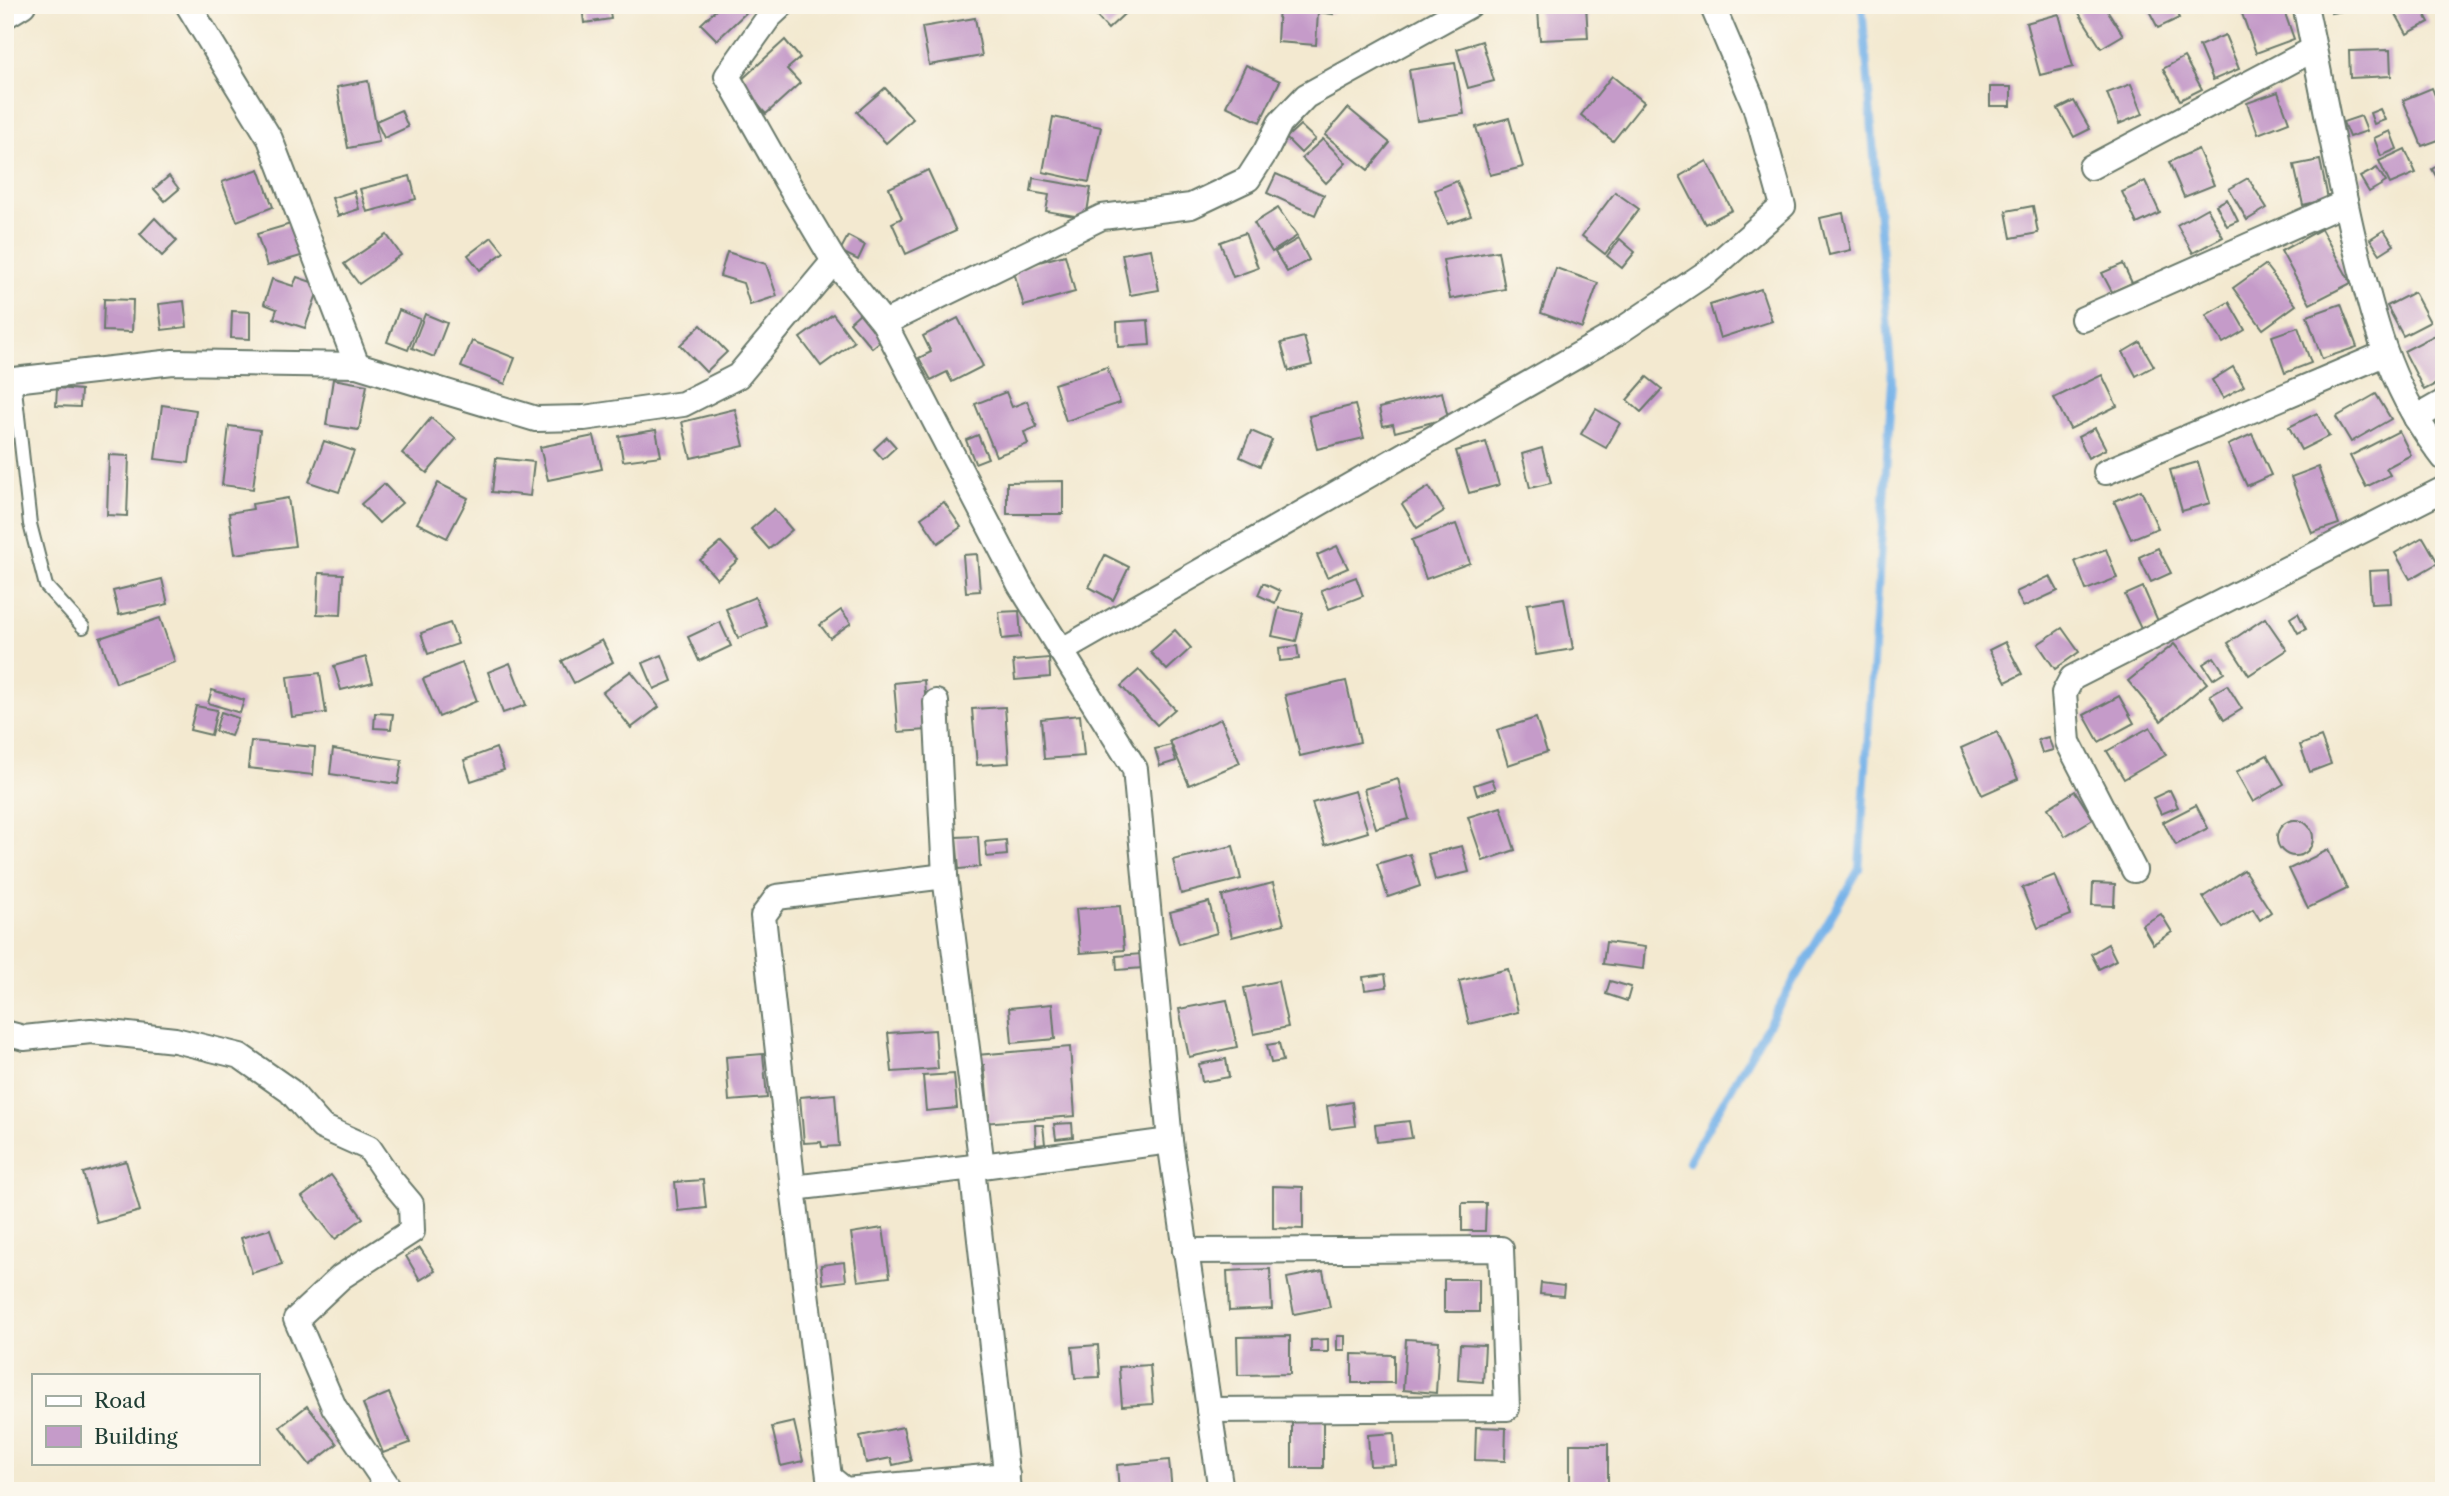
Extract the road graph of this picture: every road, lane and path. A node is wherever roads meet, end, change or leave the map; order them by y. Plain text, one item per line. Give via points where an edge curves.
1 (23, 5) edge
2 (188, 5) edge
3 (782, 5) edge
4 (1470, 5) edge
5 (1713, 5) edge
6 (2305, 5) edge
7 (5, 16) edge
8 (2314, 50) junction
9 (2091, 167) dead end
10 (2345, 203) junction
11 (834, 261) junction
12 (2083, 319) dead end
13 (884, 323) junction
14 (2384, 354) junction
15 (357, 365) junction
16 (10, 380) edge
17 (2444, 402) edge
18 (2416, 418) junction
19 (2444, 458) edge
20 (2106, 472) dead end
21 (2444, 489) edge
22 (83, 627) dead end
23 (1060, 651) junction
24 (936, 702) dead end
25 (2134, 870) dead end
26 (945, 876) junction
27 (5, 1032) edge
28 (1170, 1141) junction
29 (977, 1167) junction
30 (793, 1188) junction
31 (1185, 1251) junction
32 (1209, 1410) junction
33 (1008, 1483) edge
34 (391, 1491) edge
35 (1221, 1491) edge

1 - 7 street
2 - 15 street via 270,139
3 - 11 street via 727,76
4 - 13 street via 1306,96 1280,122 1248,179 1191,206 1102,217
5 - 23 street via 1755,106 1783,206 1709,271 1616,334
6 - 8 street
8 - 9 street
8 - 10 street
10 - 12 street
10 - 14 street
11 - 13 street
11 - 15 street via 738,376 683,404 584,418 536,419
13 - 23 street via 1020,585
14 - 18 street
14 - 20 street
15 - 16 street via 173,362
16 - 22 lane via 30,524 46,586
17 - 18 street
18 - 19 street
21 - 25 street via 2072,678 2064,693 2068,742
23 - 28 street via 1135,769
24 - 26 street
26 - 29 street
26 - 30 street via 777,897 763,916
27 - 34 street via 24,1038 91,1031 175,1040 240,1056 290,1091 322,1127 369,1148 411,1204 412,1231 341,1277 296,1319 334,1406
28 - 29 street
28 - 31 street
29 - 30 street
29 - 33 street
30 - 33 street via 830,1477 845,1490
31 - 32 street
31 - 32 street via 1501,1249 1507,1408
32 - 35 street

